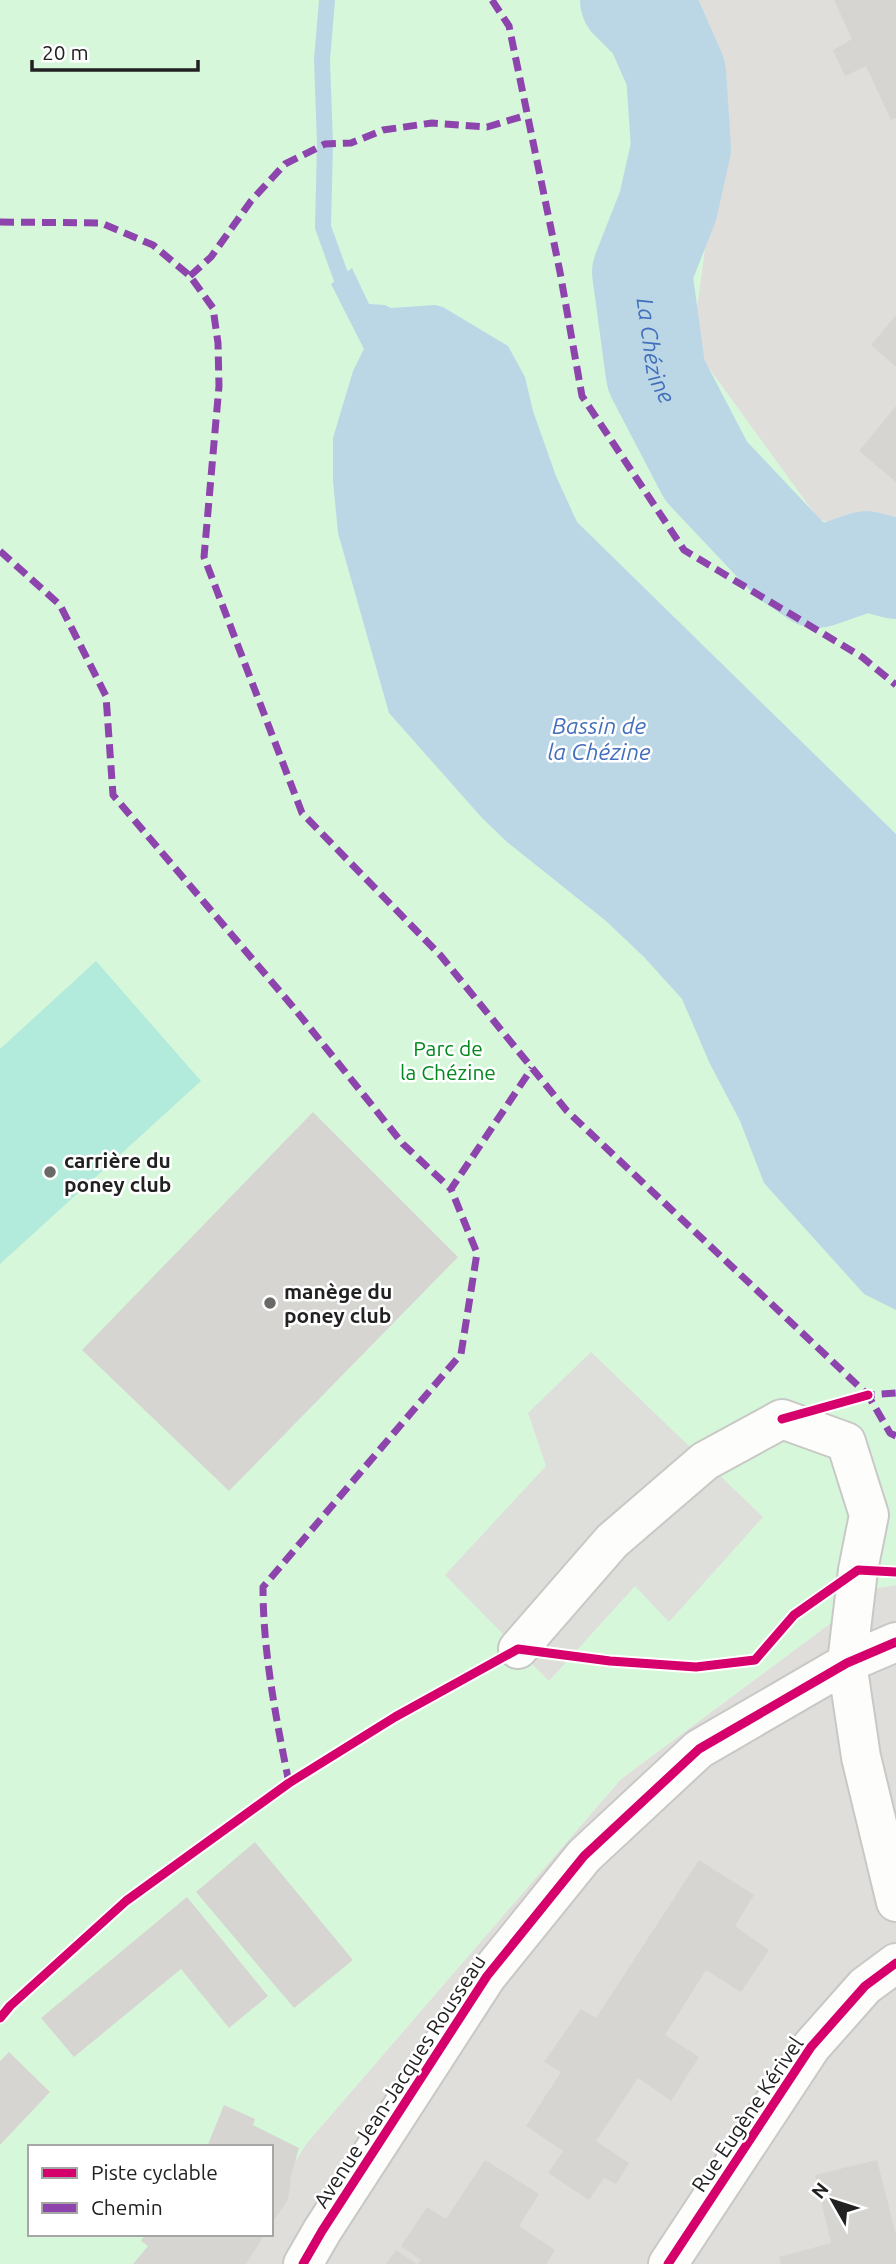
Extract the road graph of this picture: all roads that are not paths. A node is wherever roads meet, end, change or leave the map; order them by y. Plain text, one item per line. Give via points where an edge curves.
1 (896, 1642) edge
2 (518, 1650) dead end
3 (847, 1663) junction
4 (896, 1902) edge
5 (896, 1963) edge
6 (322, 2231) junction
7 (294, 2264) edge
8 (303, 2264) edge
9 (668, 2264) edge

1 - 3 street, Avenue Jean-Jacques Rousseau
2 - 3 street via 612,1541 705,1461 782,1419 846,1442 869,1515
3 - 4 street via 861,1757
3 - 6 street, Avenue Jean-Jacques Rousseau via 699,1749 584,1856 487,1976
5 - 9 street, Rue Eugène Kérivel via 866,1986 811,2047
6 - 7 street, Avenue Jean-Jacques Rousseau
6 - 8 street, Avenue Jean-Jacques Rousseau

